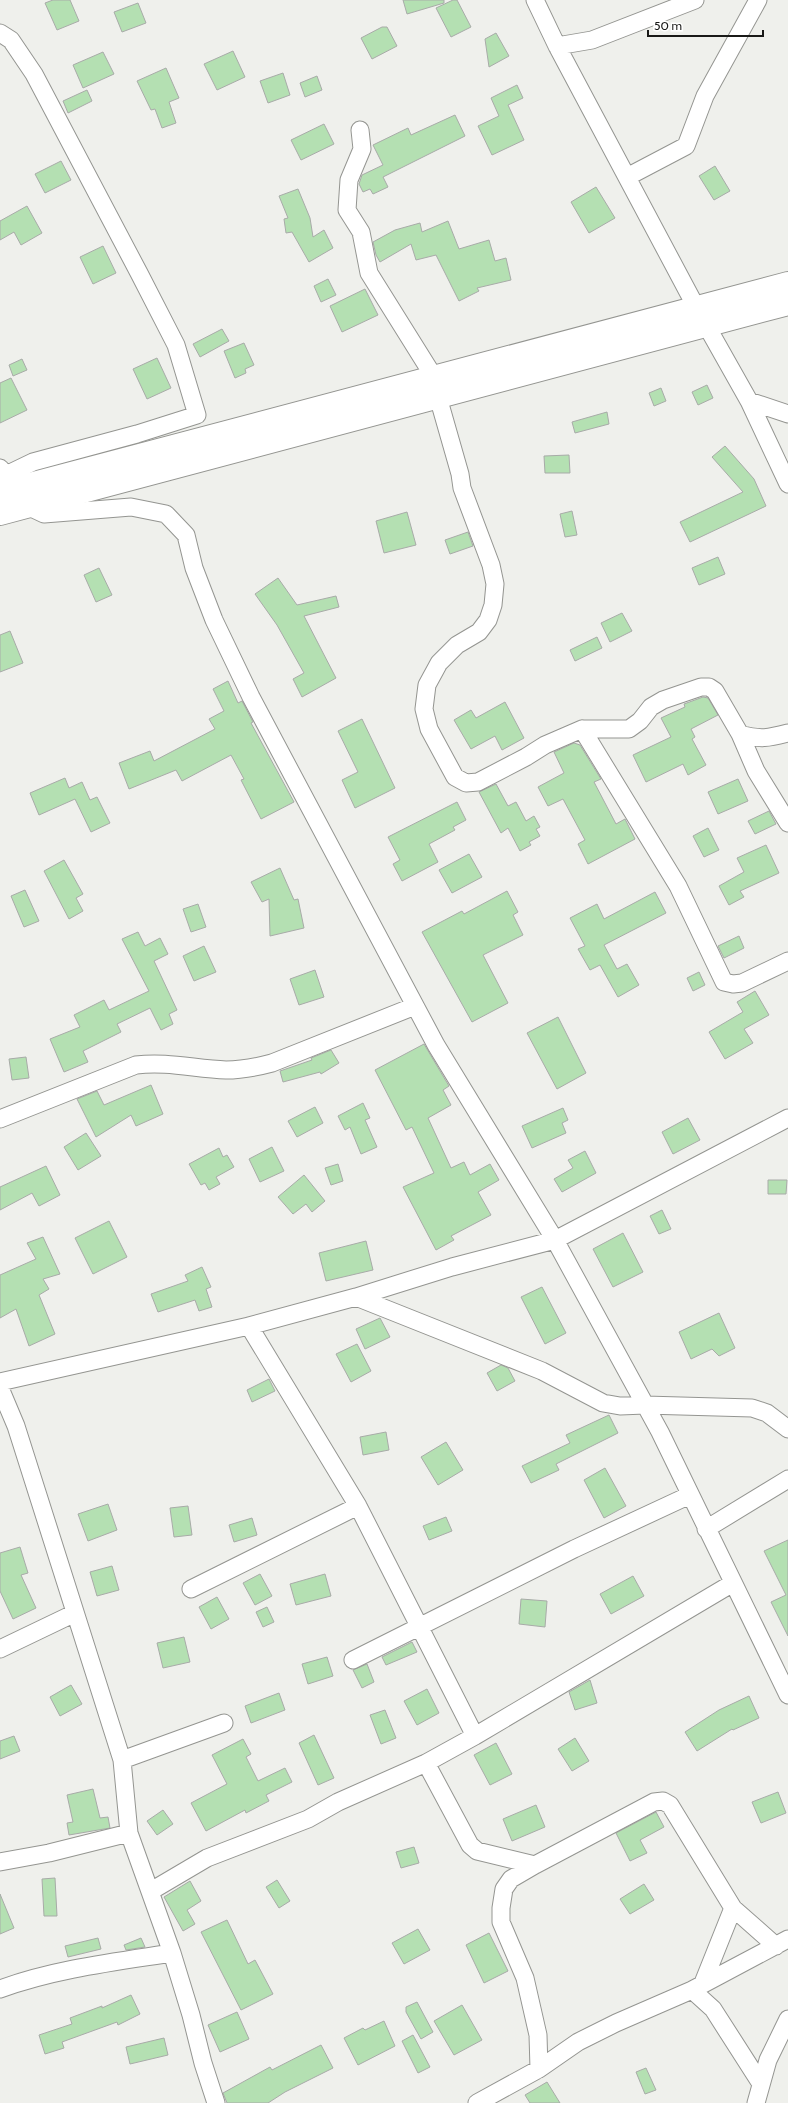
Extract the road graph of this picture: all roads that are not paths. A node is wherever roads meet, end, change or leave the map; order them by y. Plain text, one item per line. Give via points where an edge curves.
1 (535, 0) edge
2 (695, 0) edge
3 (758, 0) edge
4 (0, 33) edge
5 (557, 46) junction
6 (360, 130) dead end
7 (627, 177) junction
8 (788, 283) edge
9 (788, 304) edge
10 (696, 307) junction
11 (706, 326) junction
12 (436, 387) junction
13 (749, 401) junction
14 (788, 414) edge
15 (197, 415) junction
16 (201, 438) junction
17 (6, 481) edge
18 (788, 484) edge
19 (27, 506) junction
20 (0, 514) edge
21 (582, 729) junction
22 (788, 733) edge
23 (740, 734) junction
24 (788, 822) edge
25 (787, 963) edge
26 (415, 1006) junction
27 (788, 1118) edge
28 (0, 1119) edge
29 (556, 1240) junction
30 (356, 1297) junction
31 (249, 1326) junction
32 (0, 1382) edge
33 (0, 1388) edge
34 (645, 1405) junction
35 (788, 1429) edge
36 (788, 1479) edge
37 (690, 1495) junction
38 (358, 1506) junction
39 (706, 1528) junction
40 (733, 1583) junction
41 (192, 1589) dead end
42 (75, 1613) junction
43 (419, 1628) junction
44 (0, 1649) edge
45 (353, 1660) dead end
46 (788, 1695) edge
47 (224, 1723) dead end
48 (475, 1736) junction
49 (122, 1760) junction
50 (426, 1763) junction
51 (130, 1833) junction
52 (0, 1862) edge
53 (535, 1865) junction
54 (151, 1891) junction
55 (733, 1908) junction
56 (782, 1943) edge
57 (172, 1953) junction
58 (698, 1987) junction
59 (0, 1989) edge
60 (788, 2019) edge
61 (539, 2069) junction
62 (761, 2084) junction
63 (505, 2098) edge
64 (216, 2103) edge
65 (477, 2103) edge
66 (756, 2103) edge

1 - 5 street
2 - 5 street via 592,40
3 - 7 street via 705,96 686,146
4 - 15 street via 11,40 34,74 139,273 176,345
5 - 7 street
6 - 12 street via 362,149 349,180 347,210 361,232 369,273
7 - 10 street
8 - 10 main road
9 - 11 main road
10 - 11 street
10 - 12 main road
11 - 12 main road
11 - 13 street
12 - 16 main road
12 - 19 main road
12 - 21 street via 462,488 491,564 495,584 493,605 488,620 479,632 457,645 439,663 427,685 424,709 429,729 455,777 466,783 478,782 544,746
13 - 14 street
13 - 18 street
15 - 16 street
15 - 17 street via 33,462
16 - 17 main road
17 - 19 street
19 - 20 main road
19 - 26 street via 44,514 131,507 166,514 186,535 194,568 214,620 252,698
21 - 23 street via 629,729 640,721 652,706 701,687 715,691
21 - 25 street via 678,886 724,982 742,983
22 - 23 street via 757,739
23 - 24 street via 756,771
26 - 28 street via 272,1063 248,1069 226,1070 154,1062 136,1065
26 - 29 street via 436,1045
27 - 29 street
29 - 30 street via 452,1267
29 - 34 street
30 - 31 street
30 - 34 street via 542,1371 602,1403 620,1406
31 - 32 street
31 - 38 street
33 - 42 street via 16,1426
34 - 35 street via 752,1408 767,1413
34 - 37 street
36 - 39 street
37 - 39 street
37 - 43 street via 574,1549
38 - 41 street
38 - 43 street
39 - 40 street
40 - 46 street
40 - 48 street
42 - 44 street
42 - 49 street
43 - 45 street
43 - 48 street
47 - 49 street
48 - 50 street
49 - 51 street
50 - 53 street via 470,1845 478,1851
50 - 54 street via 338,1802 308,1819 207,1858
51 - 52 street
51 - 54 street
53 - 55 street via 654,1802 663,1801 670,1805
53 - 61 street via 511,1879 504,1889 501,1922 525,1978 538,2035
54 - 57 street
55 - 56 street
55 - 58 street
56 - 58 street
57 - 59 street via 92,1965 18,1982
57 - 64 street
58 - 61 street via 578,2042
58 - 62 street
60 - 62 street via 768,2060
61 - 63 street
62 - 66 street
63 - 65 street

